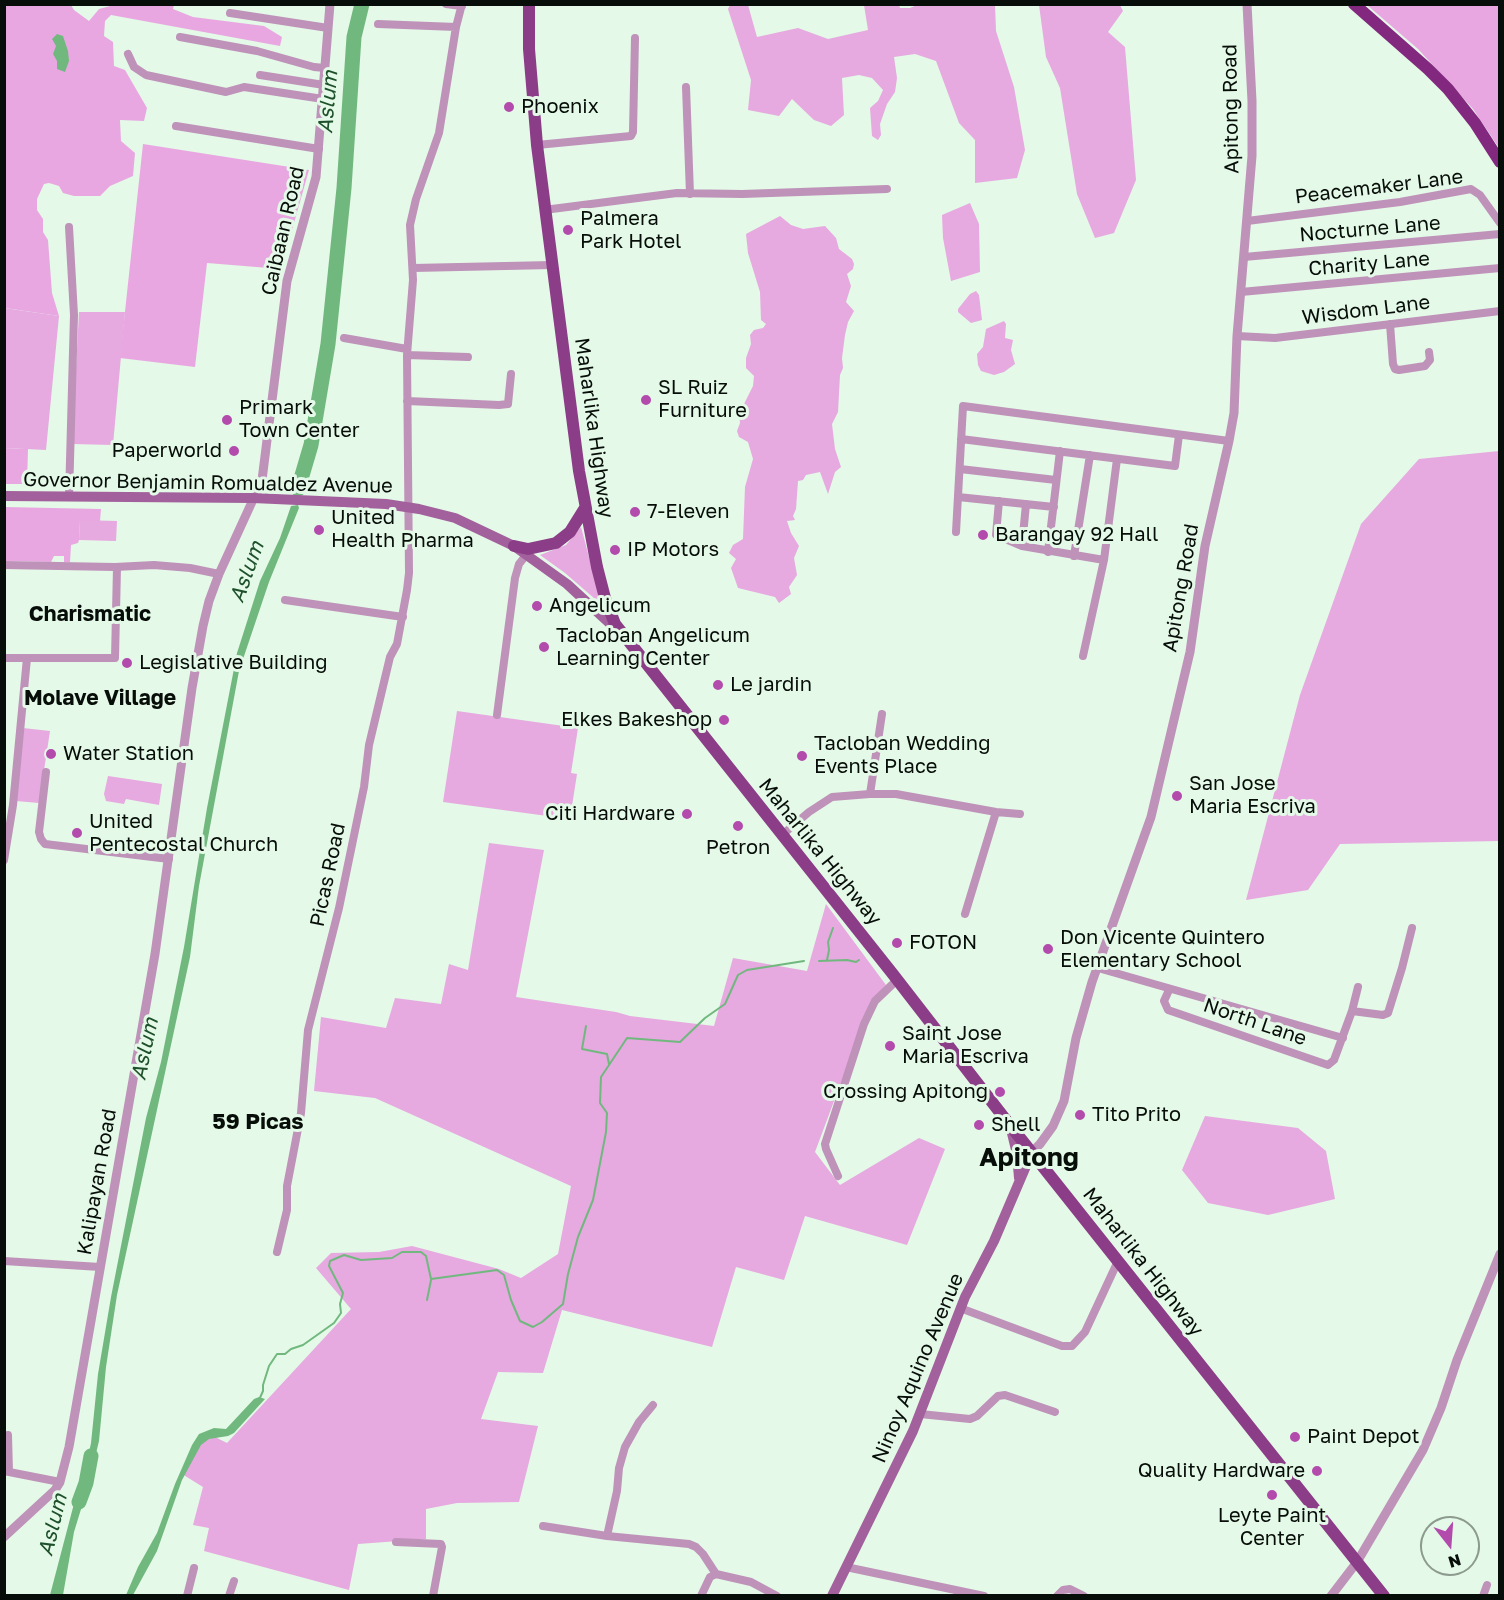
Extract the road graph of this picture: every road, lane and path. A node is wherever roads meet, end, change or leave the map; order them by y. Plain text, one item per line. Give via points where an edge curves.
1 (330, 4) edge
2 (446, 4) edge
3 (529, 4) edge
4 (1247, 4) edge
5 (1354, 4) edge
6 (462, 5) edge
7 (230, 13) dead end
8 (378, 24) dead end
9 (456, 27) junction
10 (328, 28) junction
11 (180, 37) dead end
12 (635, 38) dead end
13 (128, 54) dead end
14 (325, 68) junction
15 (260, 75) dead end
16 (324, 85) junction
17 (686, 87) dead end
18 (323, 99) junction
19 (176, 126) dead end
20 (537, 145) junction
21 (319, 149) junction
22 (1500, 162) edge
23 (887, 189) dead end
24 (690, 194) junction
25 (544, 210) junction
26 (1247, 221) junction
27 (1500, 223) edge
28 (69, 227) dead end
29 (1500, 234) edge
30 (1244, 257) junction
31 (552, 265) junction
32 (413, 268) junction
33 (1500, 268) edge
34 (1241, 292) junction
35 (1500, 311) edge
36 (1390, 324) junction
37 (1237, 336) junction
38 (344, 338) dead end
39 (407, 352) junction
40 (1429, 352) dead end
41 (468, 357) dead end
42 (511, 374) dead end
43 (407, 401) junction
44 (1179, 435) junction
45 (961, 439) junction
46 (1229, 441) junction
47 (1060, 452) junction
48 (1090, 455) junction
49 (1117, 459) junction
50 (960, 469) junction
51 (1056, 480) junction
52 (4, 496) edge
53 (69, 497) junction
54 (958, 497) junction
55 (254, 498) junction
56 (999, 501) junction
57 (1026, 504) junction
58 (408, 507) junction
59 (1054, 507) junction
60 (585, 508) junction
61 (956, 532) dead end
62 (514, 546) junction
63 (1022, 546) junction
64 (1048, 552) junction
65 (527, 554) junction
66 (1074, 556) junction
67 (1104, 560) junction
68 (4, 566) edge
69 (117, 567) junction
70 (219, 574) junction
71 (285, 600) dead end
72 (403, 617) junction
73 (622, 635) junction
74 (1083, 656) dead end
75 (4, 658) edge
76 (27, 658) junction
77 (882, 714) dead end
78 (497, 715) dead end
79 (46, 772) dead end
80 (870, 794) junction
81 (9, 806) edge
82 (996, 813) junction
83 (1020, 814) dead end
84 (782, 835) junction
85 (169, 859) junction
86 (4, 860) edge
87 (964, 914) dead end
88 (1412, 928) dead end
89 (1098, 968) junction
90 (897, 980) junction
91 (1358, 987) dead end
92 (1169, 990) junction
93 (1352, 1011) junction
94 (1342, 1038) junction
95 (1009, 1124) junction
96 (1032, 1152) junction
97 (838, 1176) dead end
98 (1019, 1185) junction
99 (277, 1252) dead end
100 (1500, 1254) edge
101 (4, 1261) edge
102 (1118, 1261) junction
103 (100, 1267) junction
104 (960, 1308) junction
105 (653, 1405) dead end
106 (1055, 1412) dead end
107 (920, 1414) junction
108 (8, 1435) dead end
109 (7, 1472) edge
110 (60, 1482) junction
111 (543, 1526) dead end
112 (4, 1536) edge
113 (607, 1536) junction
114 (396, 1542) dead end
115 (1357, 1562) junction
116 (194, 1568) dead end
117 (846, 1568) junction
118 (716, 1574) junction
119 (234, 1581) dead end
120 (1487, 1585) dead end
121 (766, 1593) edge
122 (187, 1596) edge
123 (229, 1596) edge
124 (433, 1596) edge
125 (701, 1596) edge
126 (777, 1596) edge
127 (832, 1596) edge
128 (984, 1596) edge
129 (1058, 1596) edge
130 (1084, 1596) edge
131 (1331, 1596) edge
132 (1384, 1596) edge
133 (1483, 1596) edge

1 - 10 street, Caibaan Road
2 - 6 street
3 - 20 main road, Maharlika Highway
4 - 26 street, Apitong Road via 1252,156
5 - 22 highway via 1448,90
6 - 9 street, Picas Road
7 - 10 street
8 - 9 street
9 - 32 street, Picas Road via 439,133 410,225
10 - 14 street, Caibaan Road
11 - 14 street
12 - 20 street via 631,136
13 - 18 street via 134,67 146,75 226,92 253,87
14 - 16 street, Caibaan Road
15 - 16 street
16 - 18 street, Caibaan Road
17 - 24 street
18 - 21 street, Caibaan Road
19 - 21 street
20 - 25 main road, Maharlika Highway
21 - 55 street, Caibaan Road via 316,177 287,281 262,480
23 - 24 street
24 - 25 street
25 - 31 main road, Maharlika Highway
26 - 27 street, Peacemaker Lane via 1471,189
26 - 30 street, Apitong Road
28 - 53 street via 74,315
29 - 30 street, Nocturne Lane
30 - 34 street, Apitong Road
31 - 32 street
31 - 60 main road, Maharlika Highway
32 - 39 street, Picas Road
33 - 34 street, Charity Lane
34 - 37 street, Apitong Road
35 - 36 street, Wisdom Lane
36 - 37 street, Wisdom Lane via 1275,338
36 - 40 street via 1395,369 1425,366 1430,360
37 - 46 street, Apitong Road
38 - 39 street
39 - 41 street
39 - 43 street, Picas Road
42 - 43 street via 508,404
43 - 58 street, Picas Road
44 - 45 street via 963,406
44 - 46 street
44 - 49 street via 1175,466
45 - 47 street
45 - 50 street
46 - 89 street, Apitong Road via 1205,546 1190,652 1151,816
47 - 48 street
47 - 51 street
48 - 49 street
48 - 66 street
49 - 67 street
50 - 51 street
50 - 54 street
51 - 59 street
52 - 53 main road, Governor Benjamin Romualdez Avenue
53 - 55 main road, Governor Benjamin Romualdez Avenue
54 - 56 street
54 - 61 street
55 - 58 main road, Governor Benjamin Romualdez Avenue
55 - 70 street, Kalipayan Road
56 - 57 street
56 - 63 street via 996,535
57 - 59 street
57 - 63 street
58 - 62 main road, Governor Benjamin Romualdez Avenue via 455,518
58 - 72 street, Picas Road via 409,573
59 - 64 street
60 - 62 main road via 570,531 556,543 528,549
60 - 73 main road, Maharlika Highway via 605,598
62 - 65 main road, Governor Benjamin Romualdez Avenue
63 - 64 street
64 - 66 street
65 - 73 main road, Governor Benjamin Romualdez Avenue via 578,593
65 - 78 street via 515,578
66 - 67 street
67 - 74 street
68 - 69 street
69 - 70 street via 154,564
69 - 76 street via 115,658
70 - 85 street, Kalipayan Road via 199,646
71 - 72 street
72 - 99 street, Picas Road via 369,745 339,908 308,1029 287,1210
73 - 84 main road, Maharlika Highway
75 - 76 street
76 - 81 street
77 - 80 street
79 - 85 street via 39,832 45,844
80 - 82 street via 896,794
80 - 84 street via 832,797
81 - 86 street
82 - 83 street
82 - 87 street
84 - 90 main road, Maharlika Highway
85 - 103 street, Kalipayan Road
88 - 93 street via 1388,1013
89 - 92 street
89 - 96 street, Apitong Road via 1076,1038 1065,1101 1059,1116
90 - 95 main road, Maharlika Highway
90 - 97 street via 875,1001 864,1024 825,1144
91 - 93 street
92 - 94 street
92 - 94 street, North Lane via 1164,1001 1167,1010 1328,1065 1334,1060
93 - 94 street
95 - 96 main road, Maharlika Highway
95 - 98 main road via 1017,1154
96 - 98 main road, Ninoy Aquino Avenue
96 - 102 main road, Maharlika Highway
98 - 104 main road, Ninoy Aquino Avenue
100 - 115 street via 1423,1450
101 - 103 street
102 - 104 street via 1085,1332 1072,1346 1062,1346
102 - 115 main road, Maharlika Highway
103 - 110 street, Kalipayan Road
104 - 107 main road, Ninoy Aquino Avenue
105 - 113 street via 626,1447
106 - 107 street via 1005,1395 998,1396 970,1419
107 - 117 main road, Ninoy Aquino Avenue
108 - 109 street
109 - 110 street
110 - 112 street, Kalipayan Road via 50,1496
111 - 113 street
113 - 118 street via 689,1544 704,1554
114 - 124 street via 441,1544
115 - 131 street
115 - 132 main road, Maharlika Highway
116 - 122 street
117 - 127 main road, Ninoy Aquino Avenue
117 - 128 street
118 - 121 street via 751,1582
118 - 125 street via 710,1577
119 - 123 street
120 - 133 street
121 - 126 street
129 - 130 street via 1070,1589

